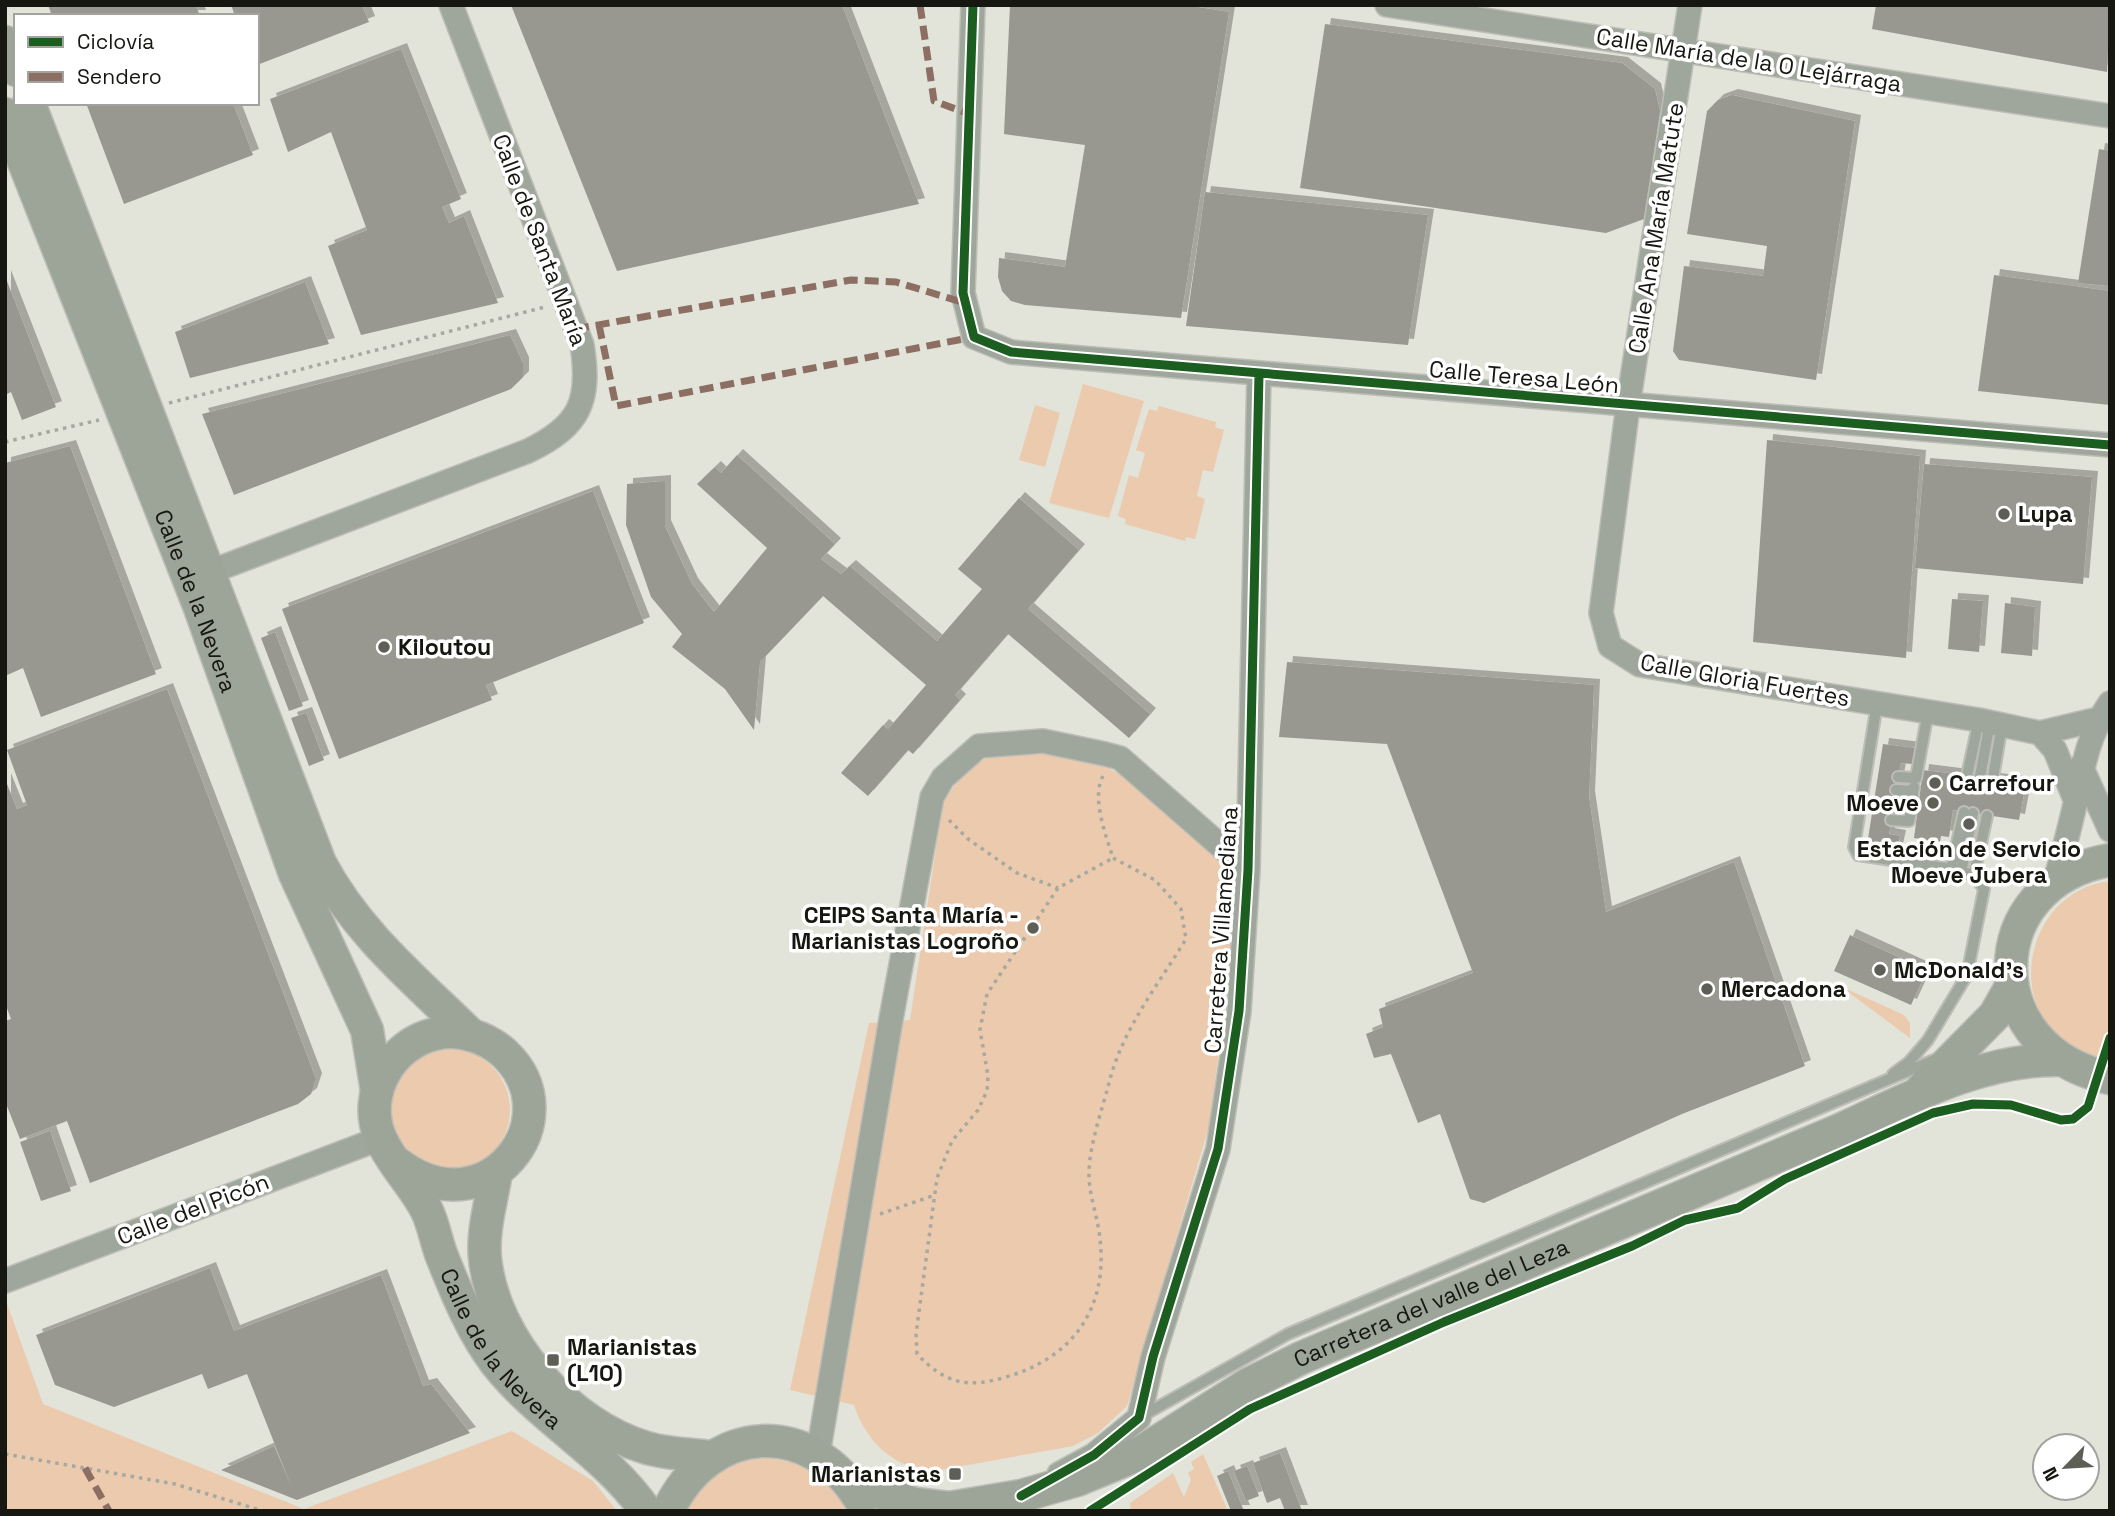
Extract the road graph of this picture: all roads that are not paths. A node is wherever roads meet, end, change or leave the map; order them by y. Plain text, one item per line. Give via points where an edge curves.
1 (451, 5) edge
2 (973, 5) edge
3 (1387, 5) edge
4 (1690, 5) edge
5 (5, 43) edge
6 (1684, 51) junction
7 (14, 65) edge
8 (30, 105) edge
9 (5, 114) edge
10 (2110, 116) edge
11 (1259, 374) junction
12 (1628, 405) junction
13 (135, 411) junction
14 (2110, 445) edge
15 (210, 572) junction
16 (1877, 704) junction
17 (2104, 711) edge
18 (1928, 712) junction
19 (1990, 722) junction
20 (2040, 733) junction
21 (2081, 766) junction
22 (1866, 775) junction
23 (1878, 776) dead end
24 (1967, 776) dead end
25 (1898, 777) dead end
26 (1980, 777) dead end
27 (1916, 778) junction
28 (1993, 778) dead end
29 (1863, 789) junction
30 (1876, 790) dead end
31 (1896, 790) dead end
32 (1913, 791) junction
33 (2074, 797) junction
34 (1861, 803) junction
35 (1874, 803) dead end
36 (1894, 804) dead end
37 (1912, 805) junction
38 (1968, 812) dead end
39 (1987, 816) dead end
40 (1858, 818) junction
41 (1871, 819) dead end
42 (1891, 820) dead end
43 (2110, 830) edge
44 (2110, 860) edge
45 (1248, 870) junction
46 (1956, 870) junction
47 (1974, 875) junction
48 (2055, 881) junction
49 (2012, 985) junction
50 (1981, 1031) junction
51 (471, 1035) junction
52 (2091, 1075) edge
53 (1882, 1082) junction
54 (377, 1091) junction
55 (1917, 1094) junction
56 (389, 1151) junction
57 (496, 1172) junction
58 (7, 1276) edge
59 (1139, 1418) junction
60 (818, 1454) junction
61 (711, 1457) junction
62 (851, 1483) junction
63 (1021, 1496) junction
64 (946, 1509) edge
65 (646, 1511) edge
66 (668, 1511) edge
67 (866, 1511) edge

1 - 15 street, Calle de Santa María via 582,345 587,375 584,400 556,438
2 - 11 street, Calle Teresa León via 965,303 974,337 1011,352
3 - 6 street, Calle María de la O Lejárraga
4 - 6 street, Calle Ana María Matute
5 - 7 main road
6 - 10 street, Calle María de la O Lejárraga
6 - 12 street, Calle Ana María Matute
8 - 13 main road, Calle de la Nevera
9 - 13 main road, Calle de la Nevera
11 - 12 street, Calle Teresa León
11 - 45 street, Carretera Villamediana
12 - 14 street, Calle Teresa León
12 - 16 street, Calle Gloria Fuertes via 1601,613 1610,646 1640,665
13 - 15 main road, Calle de la Nevera
13 - 54 main road, Calle de la Nevera via 295,874 366,1030
15 - 51 main road, Calle de la Nevera via 320,863 338,899
16 - 18 street, Calle Gloria Fuertes
16 - 22 lane
17 - 20 street
17 - 21 street
18 - 19 street, Calle Gloria Fuertes
18 - 27 lane
19 - 20 street, Calle Gloria Fuertes
19 - 24 lane
19 - 26 lane
19 - 28 lane
20 - 33 street via 2054,750
21 - 33 street
21 - 43 street
22 - 23 lane
22 - 29 lane
25 - 27 lane
27 - 32 lane
29 - 30 lane
29 - 34 lane
31 - 32 lane
32 - 37 lane
33 - 48 street
34 - 35 lane
34 - 40 lane
36 - 37 lane
37 - 42 lane via 1909,821
38 - 46 lane
39 - 47 lane
40 - 41 lane
40 - 46 lane via 1854,847 1858,855
44 - 48 main road via 2091,863
45 - 59 street, Carretera Villamediana via 1239,1011 1218,1149 1153,1357
45 - 60 street via 1120,758 1043,741 979,746 943,778 929,811
46 - 47 lane
47 - 53 lane via 1984,889 1967,975 1928,1040
48 - 49 main road via 2039,895 2018,932 2012,952
49 - 50 main road, Carretera del valle del Leza
49 - 52 main road via 2024,1020 2039,1043
50 - 53 lane via 1922,1067
50 - 55 main road, Carretera del valle del Leza
51 - 54 main road via 436,1034 412,1044 393,1060
51 - 57 main road via 505,1054 517,1069 527,1096 527,1125 521,1143
52 - 55 main road, Carretera del valle del Leza via 2035,1060
53 - 59 lane via 1288,1335
54 - 56 main road via 376,1123
55 - 63 main road, Carretera del valle del Leza via 1301,1358 1247,1385 1135,1455 1077,1480
56 - 57 main road via 414,1176 434,1184 477,1182
56 - 58 street, Calle del Picón
56 - 65 main road, Calle de la Nevera via 426,1210 470,1321 495,1362 543,1415 631,1488
57 - 61 main road, Calle de la Nevera via 485,1255 492,1298 512,1340 543,1381 601,1428 647,1448
59 - 63 street via 1094,1455
60 - 61 main road via 792,1444 764,1441 727,1448
60 - 62 main road
61 - 66 main road via 692,1471
62 - 64 main road, Carretera del valle del Leza
62 - 67 main road
63 - 64 main road, Carretera del valle del Leza

